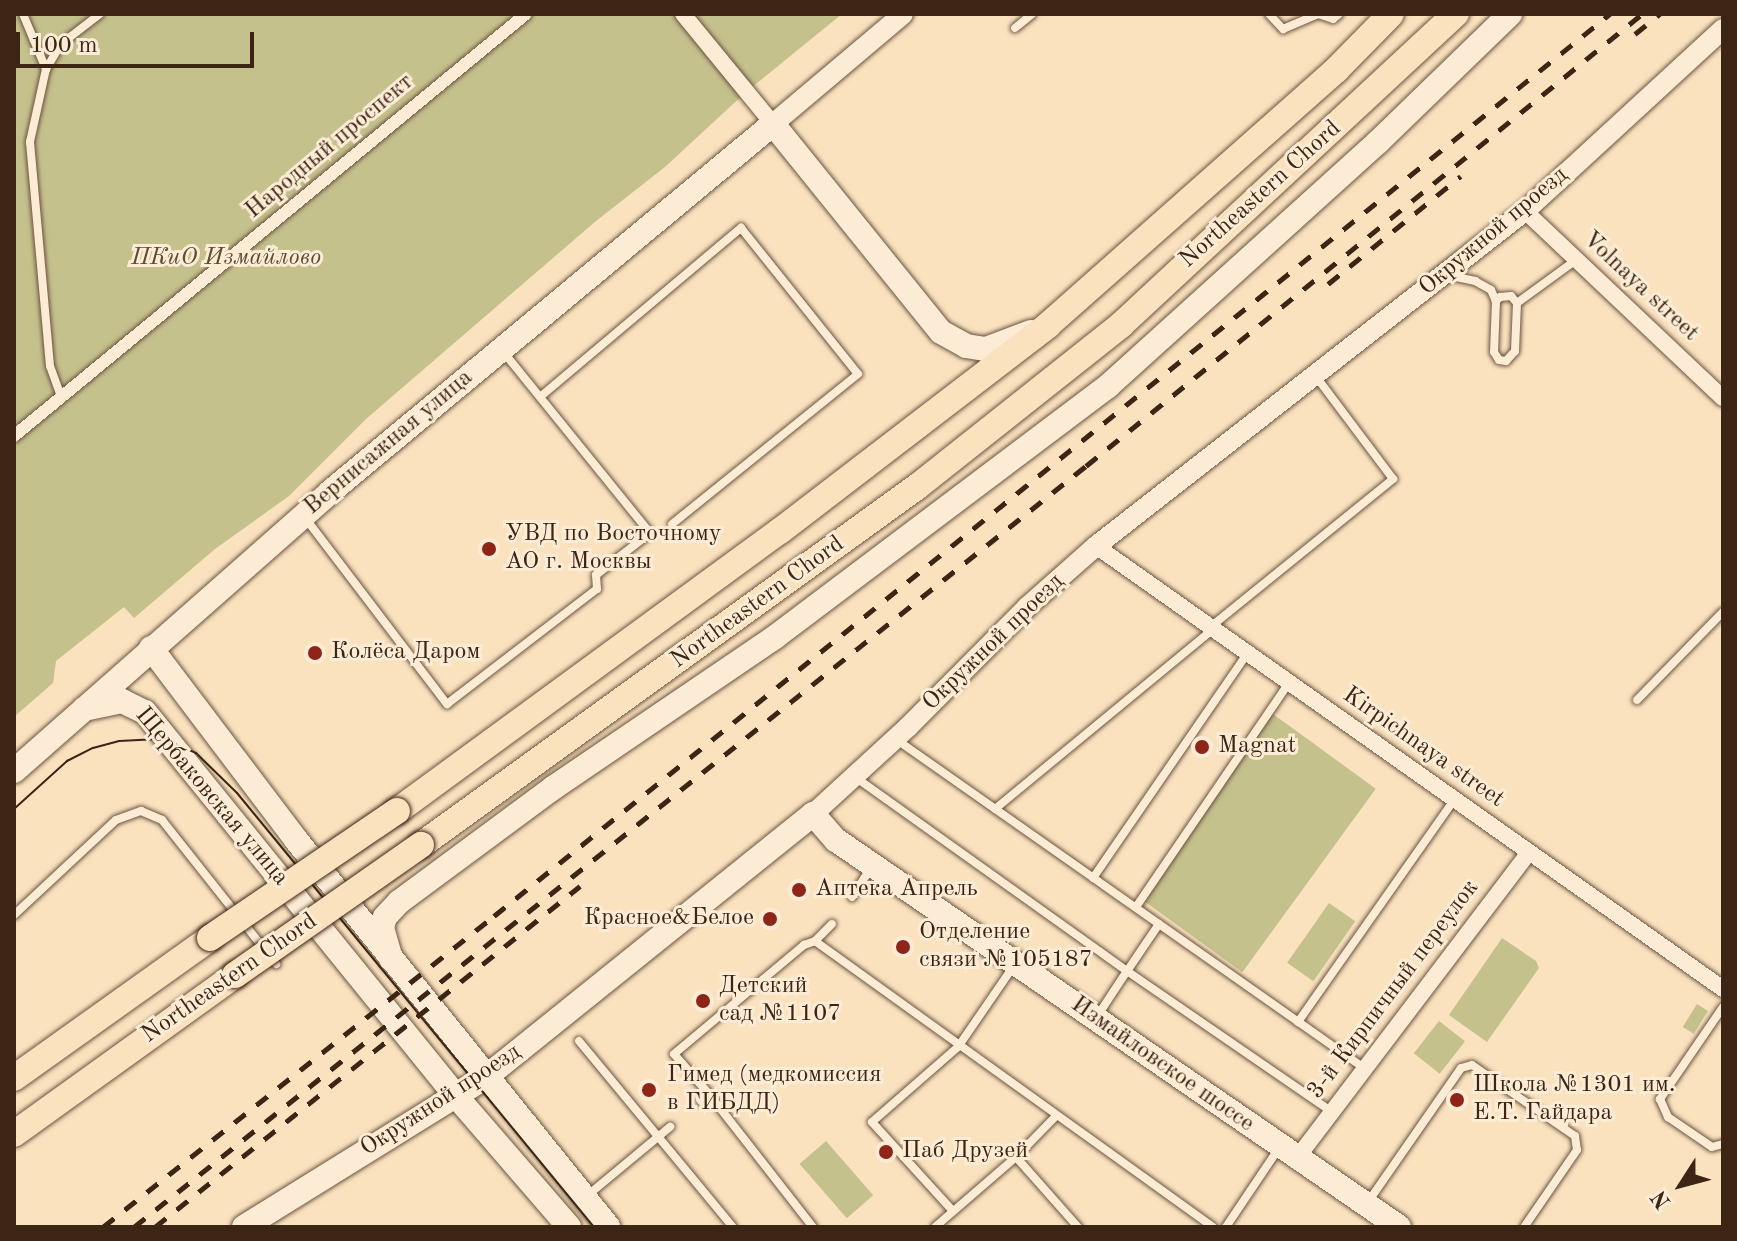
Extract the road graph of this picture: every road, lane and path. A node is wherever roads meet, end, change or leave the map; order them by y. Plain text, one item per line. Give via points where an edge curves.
1 (23, 14) edge
2 (100, 14) edge
3 (526, 14) edge
4 (683, 14) edge
5 (903, 14) edge
6 (1032, 14) edge
7 (1269, 14) edge
8 (1339, 14) edge
9 (1391, 14) edge
10 (1456, 14) edge
11 (1510, 14) edge
12 (1015, 28) dead end
13 (1723, 29) edge
14 (46, 69) junction
15 (773, 124) junction
16 (1521, 207) junction
17 (1576, 260) junction
18 (1446, 274) junction
19 (1496, 301) junction
20 (1517, 303) junction
21 (1048, 325) junction
22 (501, 348) junction
23 (1315, 374) junction
24 (61, 397) junction
25 (540, 397) junction
26 (1723, 398) edge
27 (14, 436) edge
28 (302, 516) junction
29 (672, 524) dead end
30 (1096, 546) junction
31 (1723, 612) edge
32 (1210, 630) junction
33 (151, 648) junction
34 (1246, 655) junction
35 (1288, 684) junction
36 (1637, 700) dead end
37 (81, 710) junction
38 (895, 739) junction
39 (14, 771) edge
40 (855, 776) junction
41 (1454, 799) junction
42 (995, 809) junction
43 (813, 814) junction
44 (1529, 852) junction
45 (873, 865) junction
46 (1093, 878) junction
47 (852, 897) dead end
48 (1136, 907) junction
49 (14, 915) edge
50 (832, 924) dead end
51 (1159, 924) junction
52 (815, 941) junction
53 (391, 959) junction
54 (1015, 963) junction
55 (276, 964) dead end
56 (1127, 971) junction
57 (1723, 989) edge
58 (1723, 1007) edge
59 (1096, 1019) junction
60 (1298, 1022) junction
61 (579, 1041) dead end
62 (958, 1047) junction
63 (1364, 1068) junction
64 (486, 1077) junction
65 (14, 1078) edge
66 (456, 1096) junction
67 (1331, 1111) junction
68 (1056, 1116) junction
69 (670, 1127) dead end
70 (14, 1134) edge
71 (658, 1137) junction
72 (1723, 1144) edge
73 (1289, 1152) junction
74 (1016, 1157) junction
75 (584, 1198) junction
76 (1366, 1205) junction
77 (952, 1210) junction
78 (563, 1225) edge
79 (244, 1227) edge
80 (608, 1227) edge
81 (733, 1227) edge
82 (813, 1227) edge
83 (934, 1227) edge
84 (1078, 1227) edge
85 (1213, 1227) edge
86 (1226, 1227) edge
87 (1399, 1227) edge
88 (1524, 1227) edge

1 - 14 lane
2 - 14 lane via 61,44
3 - 24 street, Народный проспект
4 - 15 street
5 - 15 street
6 - 12 lane
7 - 8 lane via 1283,29 1318,14 1333,19
9 - 21 main road, Northeastern Chord via 1336,70
10 - 70 main road, Northeastern Chord, bridge via 1121,325 893,505
11 - 53 main road via 1378,142 1108,386 775,637 553,788 399,902 382,928
13 - 16 street, Окружной проезд
14 - 24 lane via 30,142 50,366
15 - 21 main road via 941,332 966,346 986,349
15 - 22 main road, Вернисажная улица
16 - 17 street, Volnaya street
16 - 18 street, Окружной проезд
17 - 20 lane
17 - 26 street, Volnaya street
18 - 19 lane via 1475,281 1491,290
18 - 23 street, Окружной проезд
19 - 20 lane via 1511,296
19 - 20 lane via 1494,352 1506,361 1515,351
21 - 65 main road, Northeastern Chord, bridge via 780,531 397,811
22 - 25 lane
22 - 28 main road, Вернисажная улица
23 - 30 street, Окружной проезд
23 - 32 lane via 1393,479
24 - 27 street, Народный проспект
25 - 28 lane via 650,533 596,575 597,589 447,704
25 - 29 lane via 741,228 858,374
28 - 33 main road, Вернисажная улица
30 - 32 street, Kirpichnaya street
30 - 38 street, Окружной проезд
31 - 36 lane
32 - 34 street, Kirpichnaya street
32 - 42 lane
33 - 37 main road, Вернисажная улица
33 - 53 main road, Щербаковская улица
34 - 35 street, Kirpichnaya street
34 - 46 lane
35 - 41 street, Kirpichnaya street
35 - 48 lane
37 - 39 main road, Вернисажная улица
37 - 66 main road, Щербаковская улица via 122,701 145,712
38 - 40 street, Окружной проезд
38 - 42 lane
40 - 43 street, Окружной проезд
40 - 56 lane
41 - 44 street, Kirpichnaya street
41 - 60 lane
42 - 46 lane
43 - 45 main road, Измайловское шоссе via 836,840
43 - 64 main road, Окружной проезд
44 - 57 street, Kirpichnaya street
44 - 63 street, 3-й Кирпичный переулок
45 - 47 lane
45 - 54 main road, Измайловское шоссе
46 - 48 lane
48 - 51 lane
49 - 55 lane via 116,820 141,811 162,820
50 - 52 lane
51 - 56 lane
51 - 60 lane
52 - 62 lane
52 - 82 lane via 674,1054
53 - 64 main road, Щербаковская улица
54 - 59 main road, Измайловское шоссе
54 - 62 lane
56 - 59 lane
56 - 67 lane
58 - 72 lane via 1660,1099 1668,1117 1712,1147
59 - 73 main road, Измайловское шоссе
60 - 63 lane
61 - 71 lane
62 - 68 lane
62 - 77 lane via 872,1122
63 - 67 street, 3-й Кирпичный переулок
64 - 66 main road, Окружной проезд
64 - 75 main road, Щербаковская улица
66 - 78 main road, Щербаковская улица
66 - 79 main road, Окружной проезд
67 - 73 street, 3-й Кирпичный переулок
68 - 74 lane
68 - 85 lane
69 - 71 lane
71 - 75 lane
71 - 81 lane
73 - 76 main road, Измайловское шоссе
73 - 86 lane
74 - 77 lane
74 - 84 lane
75 - 80 main road, Щербаковская улица
76 - 87 main road, Измайловское шоссе
76 - 88 lane via 1461,1068 1472,1065 1575,1136 1577,1150
77 - 83 lane

